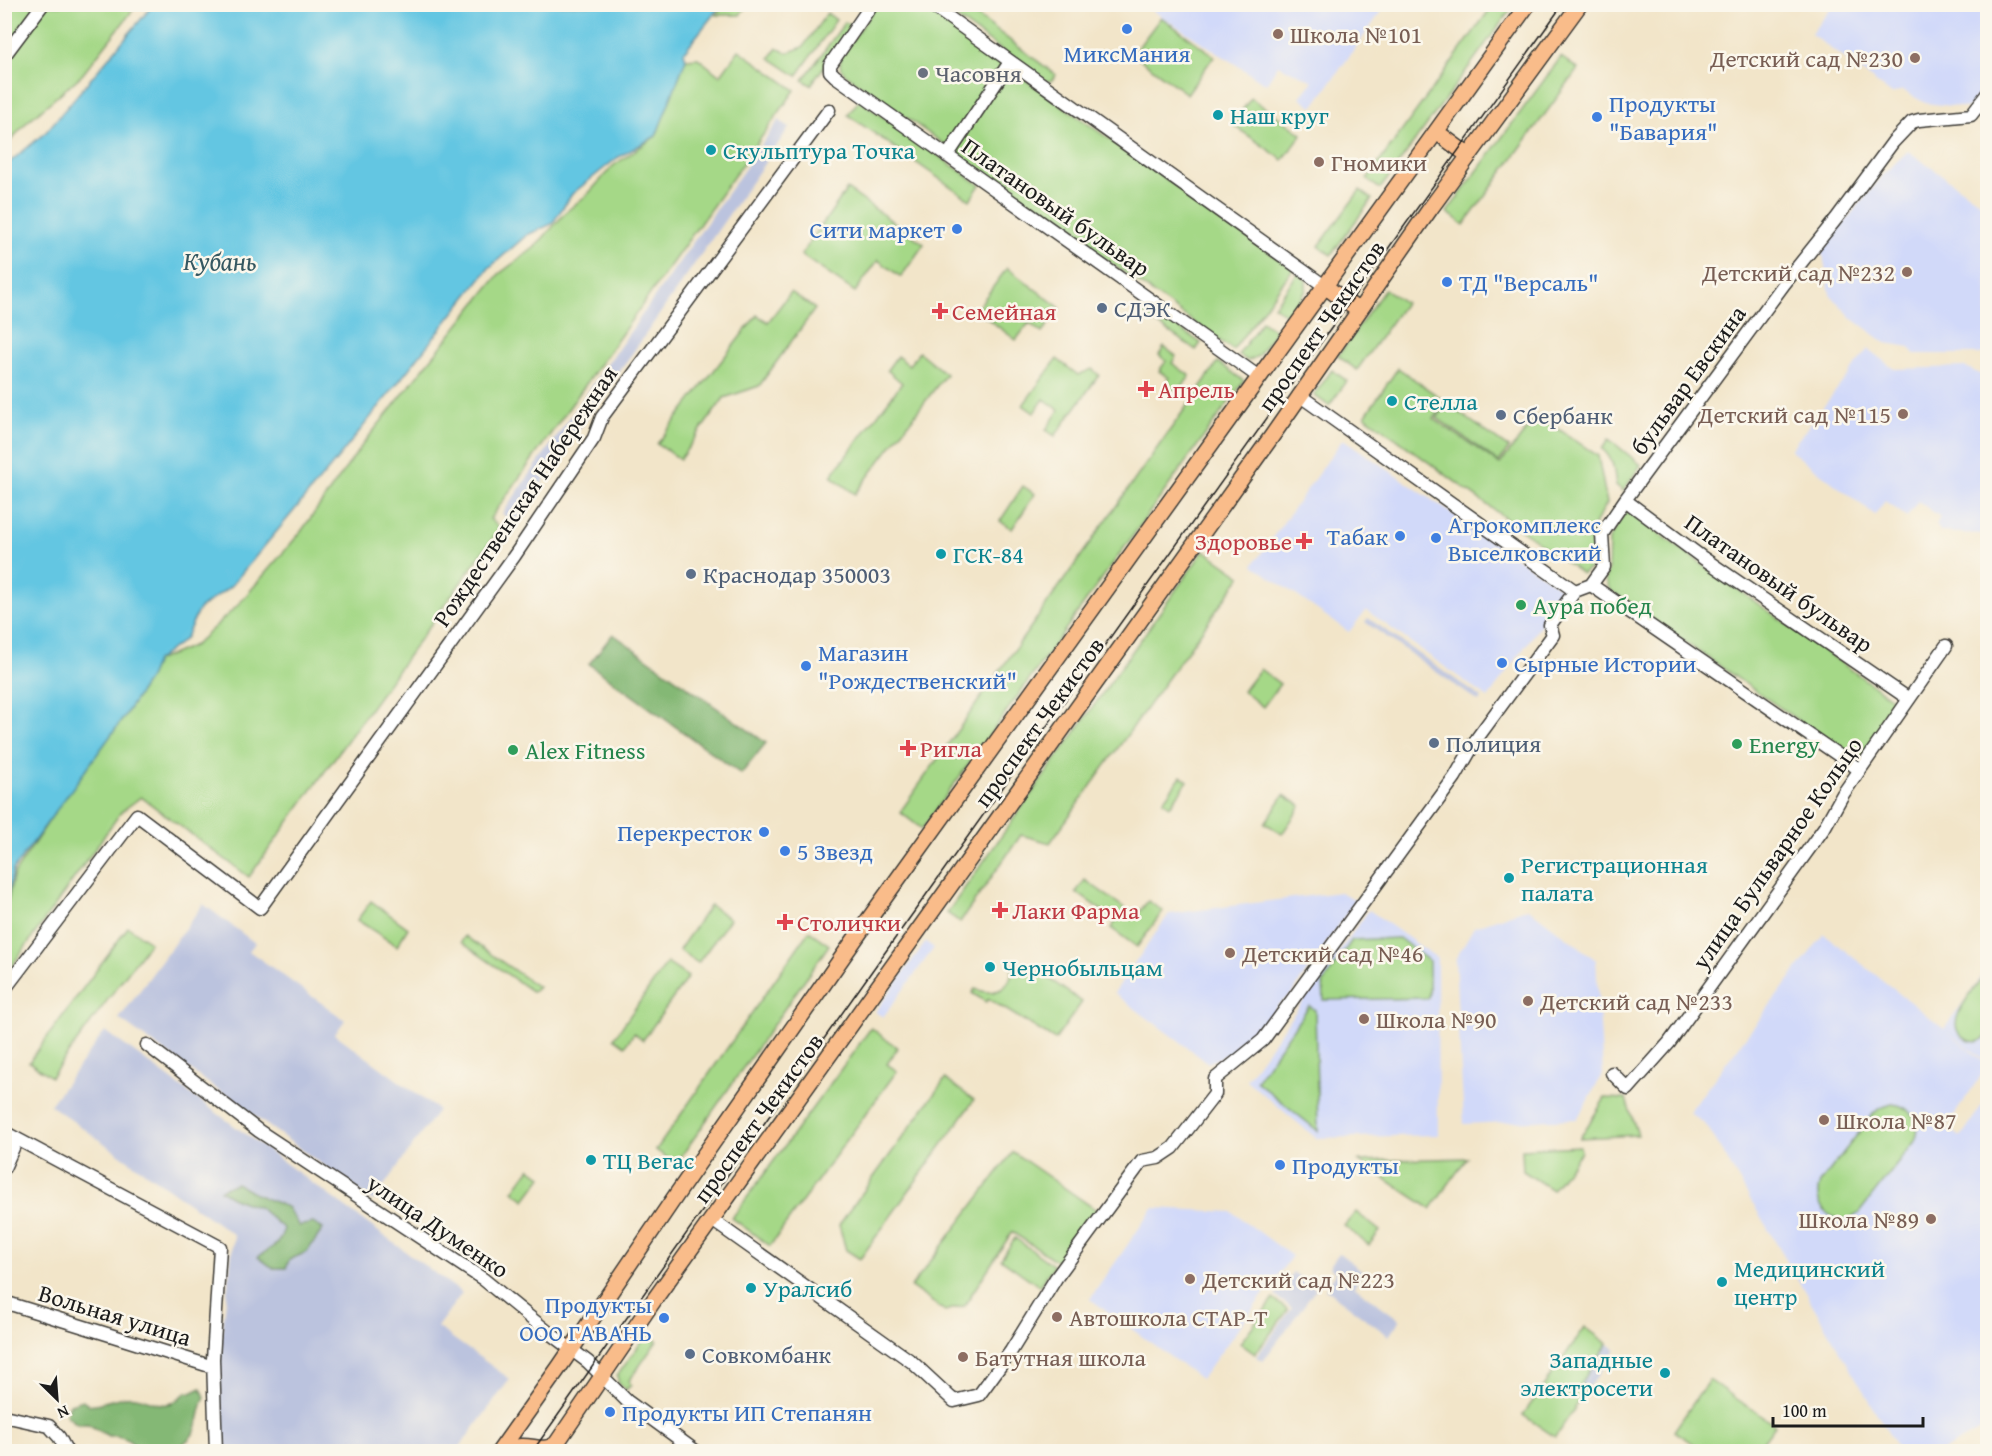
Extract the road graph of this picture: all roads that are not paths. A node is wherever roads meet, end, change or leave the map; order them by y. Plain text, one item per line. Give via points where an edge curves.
1 (43, 4) edge
2 (872, 4) edge
3 (930, 4) edge
4 (1528, 4) edge
5 (1580, 4) edge
6 (4, 56) edge
7 (1010, 62) junction
8 (1988, 93) edge
9 (829, 110) dead end
10 (1438, 133) junction
11 (947, 156) junction
12 (1469, 156) junction
13 (1326, 287) junction
14 (1359, 311) junction
15 (1259, 377) junction
16 (1299, 395) junction
17 (1625, 500) junction
18 (1591, 585) junction
19 (1575, 591) junction
20 (1946, 646) dead end
21 (1910, 699) junction
22 (1860, 771) junction
23 (4, 990) edge
24 (147, 1045) dead end
25 (1612, 1073) dead end
26 (4, 1132) edge
27 (17, 1138) junction
28 (4, 1168) edge
29 (712, 1220) junction
30 (4, 1302) edge
31 (571, 1349) junction
32 (213, 1367) junction
33 (602, 1376) junction
34 (535, 1401) junction
35 (4, 1416) edge
36 (529, 1446) junction
37 (67, 1452) edge
38 (216, 1452) edge
39 (499, 1452) edge
40 (506, 1452) edge
41 (697, 1452) edge

1 - 6 street
2 - 11 street, Платановый бульвар via 830,64 830,71
3 - 7 street
4 - 10 main road, проспект Чекистов
5 - 12 main road, проспект Чекистов
7 - 11 street
7 - 13 street
8 - 17 street, бульвар Евскина via 1971,115 1912,122 1893,142
9 - 23 street, Рождественская Набережная via 602,417 594,438 514,555 260,908 137,815
10 - 12 main road
10 - 13 main road, проспект Чекистов
11 - 15 street, Платановый бульвар
12 - 14 main road, проспект Чекистов
13 - 14 main road
13 - 15 main road, проспект Чекистов
14 - 16 main road, проспект Чекистов
15 - 31 main road, проспект Чекистов via 864,926
16 - 19 street
16 - 29 main road, проспект Чекистов
17 - 18 street, бульвар Евскина via 1602,534 1604,567
17 - 21 street, Платановый бульвар via 1702,558
18 - 19 street
18 - 22 street
19 - 29 street via 1550,625 1553,635 1362,907 1263,1040 1215,1079 1215,1094 1173,1148 1158,1158 1142,1161 1056,1278 979,1395 954,1401 912,1362
20 - 21 street, улица Бульварное Кольцо
21 - 22 street, улица Бульварное Кольцо
22 - 25 street, улица Бульварное Кольцо via 1824,828 1669,1043 1628,1089
24 - 31 street, улица Думенко via 259,1131 483,1279
26 - 27 street
27 - 28 street
27 - 32 street via 220,1247
29 - 33 main road, проспект Чекистов
30 - 32 street, Вольная улица
31 - 33 street, улица Думенко
31 - 34 main road, проспект Чекистов
32 - 38 street
33 - 36 main road, проспект Чекистов via 556,1444 544,1449
33 - 41 street, улица Думенко via 627,1401
34 - 36 main road, проспект Чекистов via 524,1424
34 - 39 main road, проспект Чекистов
35 - 37 street via 49,1426
36 - 40 main road, проспект Чекистов via 520,1445

